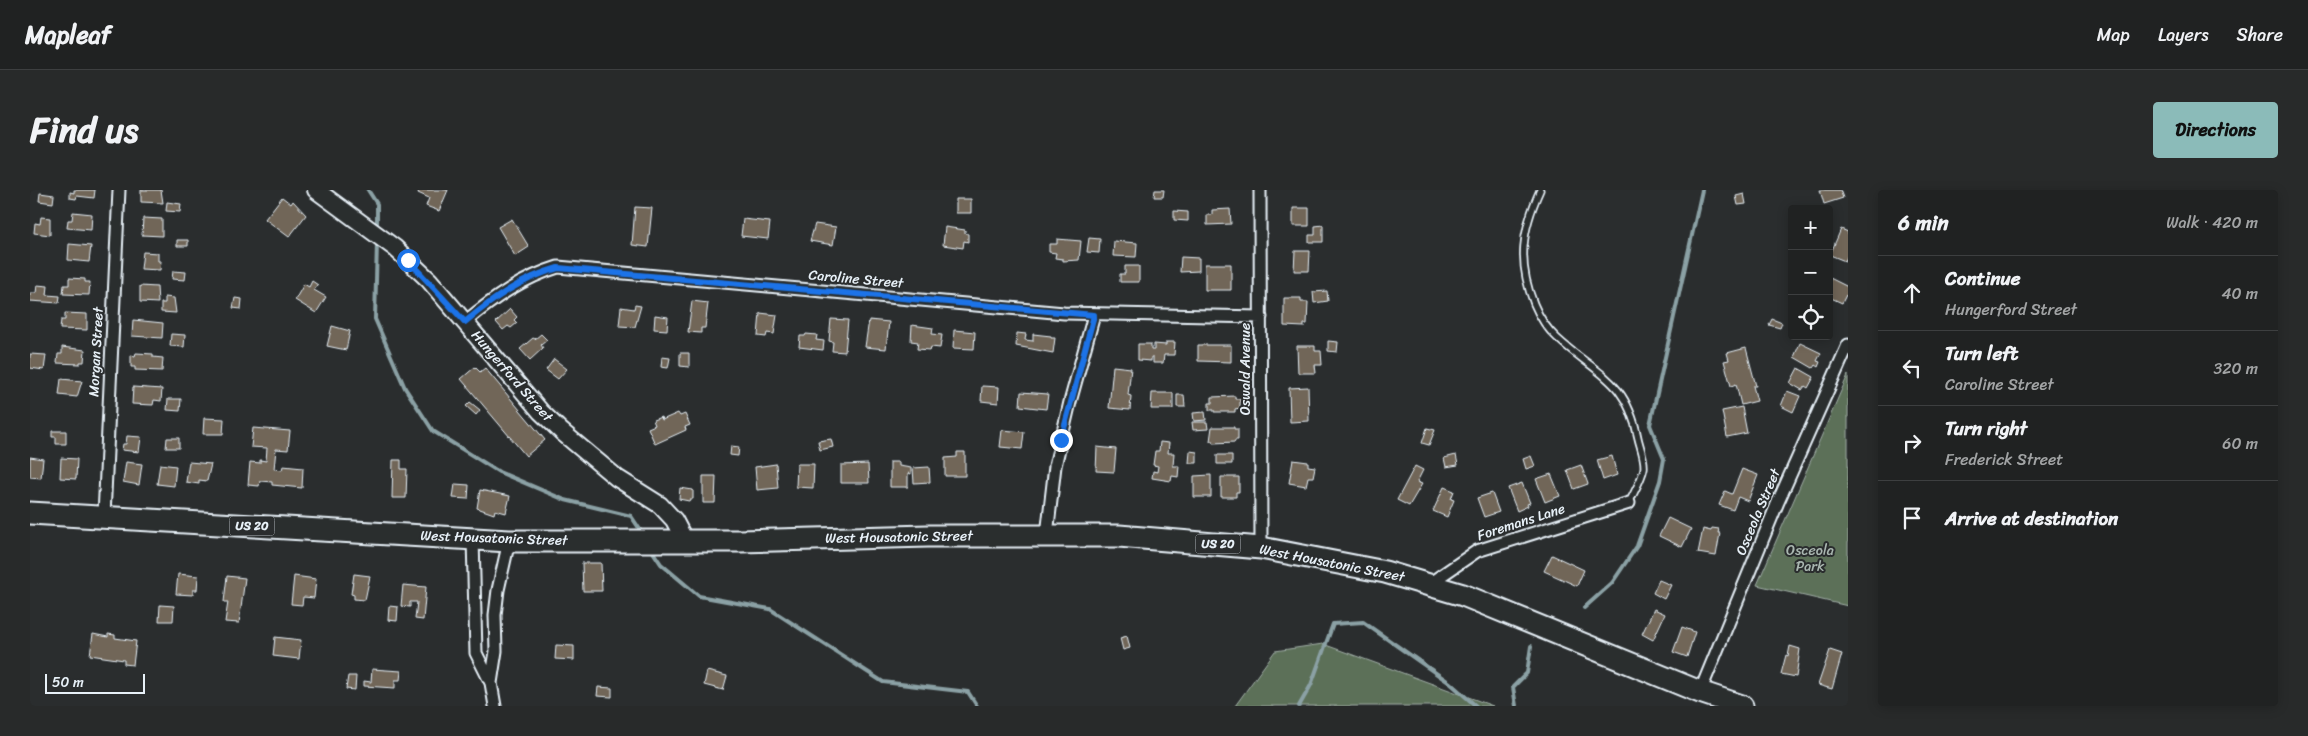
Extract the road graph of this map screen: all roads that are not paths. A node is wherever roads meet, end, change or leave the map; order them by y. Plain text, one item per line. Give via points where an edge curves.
1 (119, 190) edge
2 (316, 190) edge
3 (1260, 190) edge
4 (1540, 190) edge
5 (1094, 315) junction
6 (1261, 317) junction
7 (465, 322) junction
8 (1848, 346) edge
9 (1629, 503) joint
10 (30, 513) edge
11 (104, 516) junction
12 (1046, 535) junction
13 (474, 539) junction
14 (509, 541) junction
15 (676, 541) junction
16 (1261, 548) junction
17 (1430, 584) junction
18 (491, 683) junction
19 (1700, 692) junction
20 (495, 706) edge
21 (1742, 706) edge

1 - 11 street, Morgan Street
2 - 7 street, Hungerford Street via 395,248 429,280
3 - 6 street, Oswald Avenue
4 - 9 lane via 1523,239 1522,266 1529,291 1539,316 1555,337 1617,386 1628,405 1636,424 1644,467
5 - 6 street, Caroline Street
5 - 7 street, Caroline Street via 558,268 534,275 511,287
5 - 12 street via 1055,466
6 - 16 street, Oswald Avenue
7 - 15 street, Hungerford Street via 541,412 562,432 617,478 660,505 674,520
8 - 19 street, Osceola Street via 1775,510
9 - 17 street, Foremans Lane via 1477,551
10 - 11 highway, West Housatonic Street / US 20
11 - 13 highway, West Housatonic Street / US 20
12 - 15 highway, West Housatonic Street / US 20
12 - 16 highway, West Housatonic Street / US 20 via 1170,539
13 - 14 highway, West Housatonic Street / US 20
13 - 18 street via 476,653
14 - 15 highway, West Housatonic Street / US 20
14 - 18 street via 498,590 496,651
16 - 17 highway, West Housatonic Street / US 20 via 1342,562
17 - 19 highway, West Housatonic Street / US 20 via 1542,625
18 - 20 street
19 - 21 highway, West Housatonic Street / US 20

